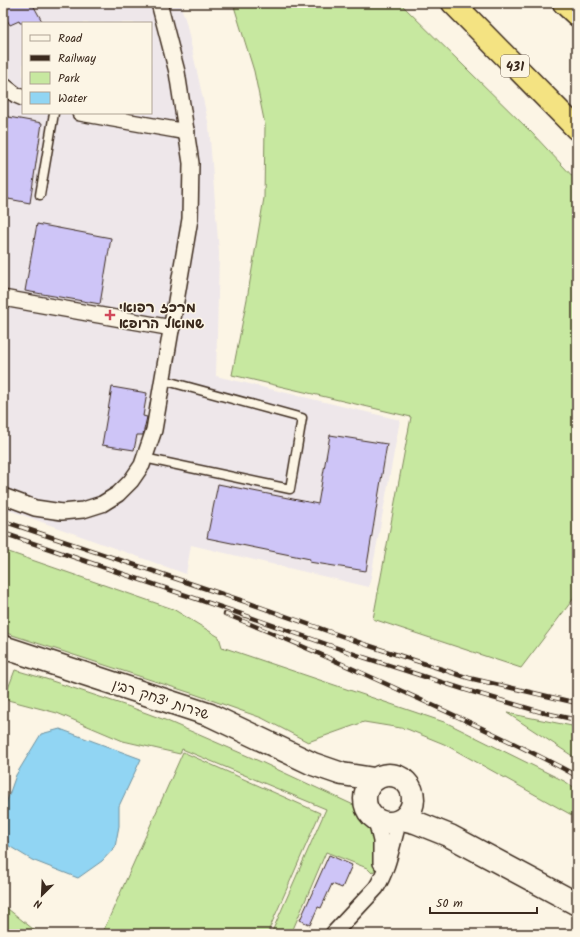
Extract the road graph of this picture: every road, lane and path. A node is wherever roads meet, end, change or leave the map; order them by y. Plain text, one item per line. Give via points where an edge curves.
1 (159, 3) edge
2 (453, 3) edge
3 (564, 3) edge
4 (577, 16) edge
5 (3, 85) edge
6 (22, 98) edge
7 (54, 114) edge
8 (86, 114) edge
9 (577, 129) edge
10 (187, 132) junction
11 (40, 195) dead end
12 (3, 298) edge
13 (172, 328) junction
14 (163, 380) junction
15 (144, 458) junction
16 (3, 496) edge
17 (3, 646) edge
18 (313, 764) junction
19 (374, 779) junction
20 (413, 798) junction
21 (364, 800) junction
22 (376, 820) junction
23 (401, 820) junction
24 (464, 843) junction
25 (376, 888) junction
26 (577, 904) edge
27 (333, 934) edge

1 - 10 street via 177,72
2 - 9 highway, 431
3 - 4 highway
5 - 6 street
7 - 11 lane
8 - 10 street
10 - 13 street via 191,163 190,219
12 - 13 street
13 - 14 street
14 - 15 street via 154,430
14 - 15 lane via 302,418 290,489
15 - 16 street via 131,481 118,494 102,504 83,510 62,512 35,508
17 - 18 main road, שדרות יצחק רבין via 210,715
18 - 19 main road, שדרות יצחק רבין via 342,774
18 - 21 main road, שדרות יצחק רבין
19 - 20 main road, שדרות יצחק רבין via 380,775 396,775 408,784
19 - 21 main road via 368,785
20 - 23 main road via 410,810
20 - 24 main road, שדרות יצחק רבין via 447,832
21 - 22 main road, שדרות יצחק רבין via 366,808
22 - 23 main road, שדרות יצחק רבין via 392,823
22 - 25 street via 382,854
23 - 24 main road, שדרות יצחק רבין via 437,831
23 - 25 street via 385,871
24 - 26 main road, שדרות יצחק רבין
25 - 27 street

